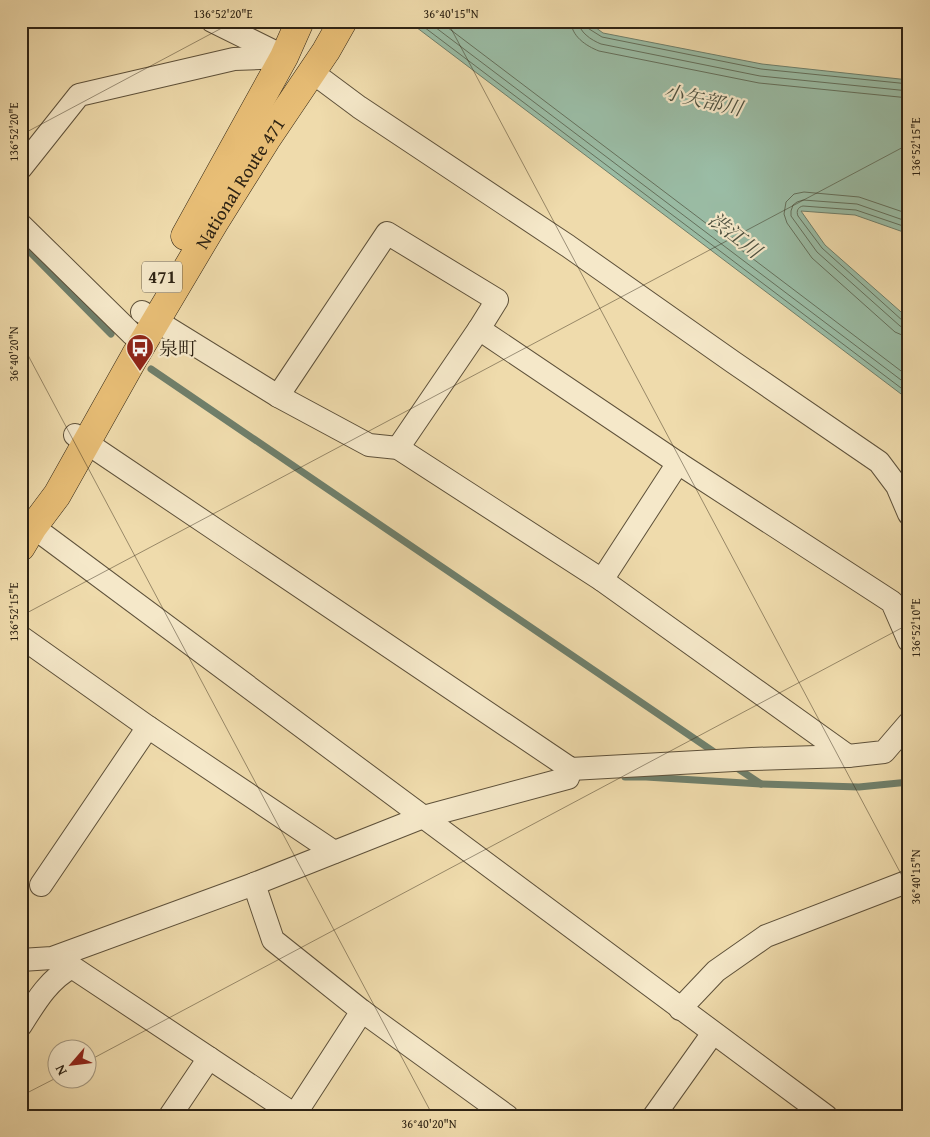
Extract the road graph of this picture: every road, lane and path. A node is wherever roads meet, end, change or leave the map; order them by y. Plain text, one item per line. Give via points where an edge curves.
1 (212, 21) edge
2 (343, 21) edge
3 (298, 25) edge
4 (284, 57) junction
5 (319, 61) junction
6 (21, 168) edge
7 (21, 225) edge
8 (143, 327) junction
9 (479, 329) junction
10 (278, 396) junction
11 (81, 439) junction
12 (398, 448) junction
13 (678, 463) junction
14 (909, 514) edge
15 (25, 531) edge
16 (602, 580) junction
17 (21, 637) edge
18 (909, 641) edge
19 (909, 723) edge
20 (148, 727) junction
21 (848, 756) junction
22 (571, 768) junction
23 (423, 817) junction
24 (334, 852) junction
25 (254, 884) junction
26 (908, 884) edge
27 (41, 885) dead end
28 (21, 960) edge
29 (680, 1008) junction
30 (362, 1011) junction
31 (21, 1025) edge
32 (713, 1033) junction
33 (209, 1058) junction
34 (170, 1116) edge
35 (294, 1116) edge
36 (506, 1116) edge
37 (654, 1116) edge
38 (826, 1116) edge

1 - 4 street
2 - 5 highway, National Route 471 / 471
3 - 4 highway, National Route 471 / 471
4 - 6 street via 234,59 79,95
4 - 8 highway, National Route 471 / 471 via 204,202
5 - 8 highway, National Route 471 / 471
5 - 14 street via 359,106 568,246 879,462 897,486
7 - 8 street
8 - 10 street
8 - 11 highway, National Route 471 / 471
9 - 10 street via 497,300 387,233
9 - 12 street
9 - 13 street
10 - 12 street via 369,445
11 - 15 highway, National Route 471 / 471 via 47,486
11 - 22 street
12 - 16 street
13 - 16 street
13 - 18 street via 892,602
15 - 23 street
16 - 21 street
17 - 20 street
19 - 21 street via 884,752
20 - 24 street
20 - 27 street
21 - 22 street
22 - 23 street via 568,778
23 - 24 street
23 - 29 street
24 - 25 street
25 - 28 street via 52,958
25 - 30 street via 273,940
26 - 29 street via 766,936 716,971
29 - 32 street
30 - 35 street
30 - 36 street
31 - 33 street via 37,1000 72,967
32 - 37 street
32 - 38 street
33 - 34 street
33 - 35 street

